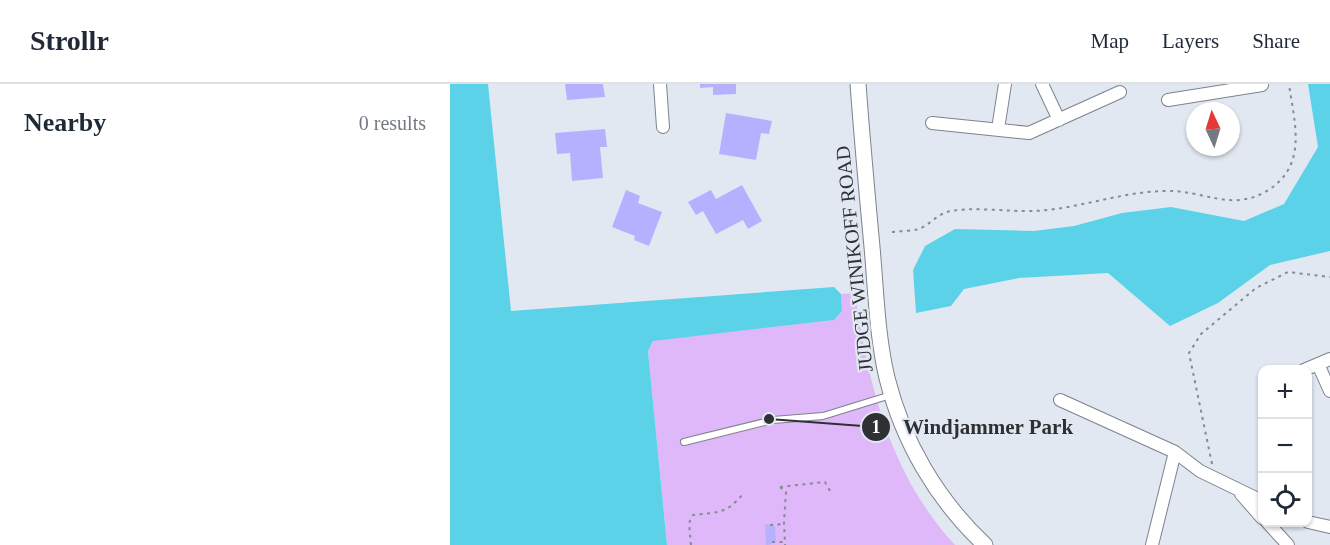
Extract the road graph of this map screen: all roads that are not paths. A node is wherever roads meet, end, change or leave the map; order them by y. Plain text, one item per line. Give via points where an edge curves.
1 (660, 84) edge
2 (858, 84) edge
3 (1005, 84) edge
4 (1042, 84) edge
5 (1262, 85) edge
6 (1199, 89) edge
7 (1120, 92) dead end
8 (1168, 100) dead end
9 (1059, 120) junction
10 (933, 123) dead end
11 (663, 127) dead end
12 (998, 129) junction
13 (1324, 362) edge
14 (1330, 392) edge
15 (892, 395) junction
16 (1060, 400) dead end
17 (684, 442) dead end
18 (1175, 452) junction
19 (1235, 488) junction
20 (1258, 499) edge
21 (1258, 513) edge
22 (1312, 523) edge
23 (1272, 527) edge
24 (1330, 527) edge
25 (985, 545) edge
26 (1152, 545) edge
27 (1288, 545) edge

1 - 11 street
2 - 15 street, JUDGE WINIKOFF ROAD via 880,335
3 - 12 street
4 - 9 street
5 - 6 street
6 - 8 street
7 - 9 street
9 - 12 street via 1029,133
10 - 12 street
13 - 14 street
15 - 17 lane via 823,416 772,420
15 - 25 street, JUDGE WINIKOFF ROAD via 932,483
16 - 18 street
18 - 19 street via 1200,471
18 - 26 street
19 - 20 street
19 - 21 street
22 - 24 street
23 - 27 street

